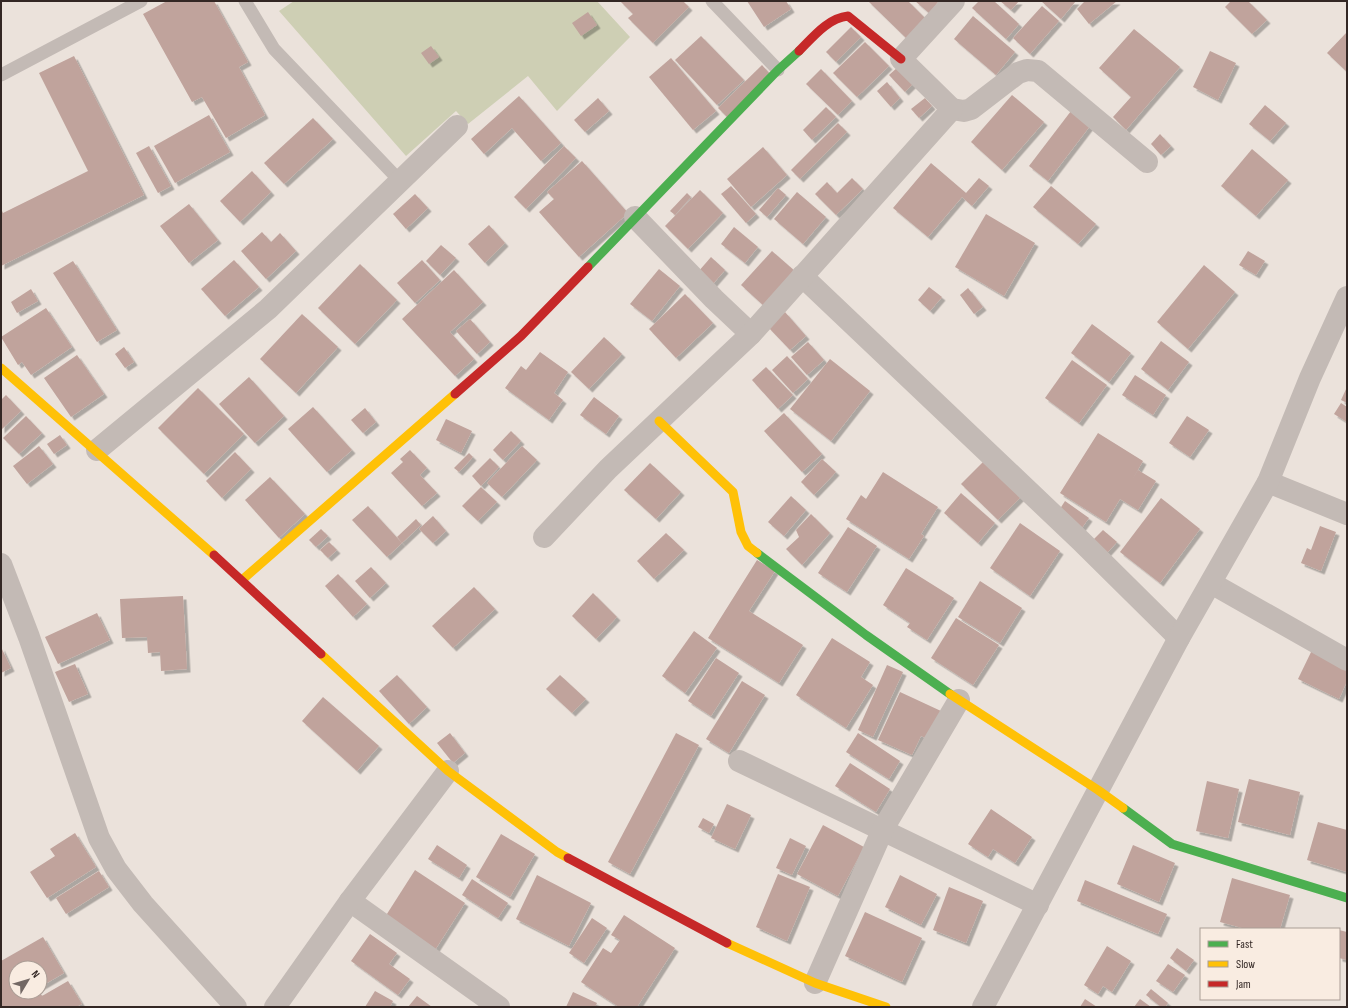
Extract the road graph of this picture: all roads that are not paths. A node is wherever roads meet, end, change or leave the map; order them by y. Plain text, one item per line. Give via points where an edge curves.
1 (141, 1) edge
2 (245, 1) edge
3 (712, 1) edge
4 (954, 1) edge
5 (901, 59) junction
6 (778, 70) junction
7 (1, 75) edge
8 (952, 109) junction
9 (457, 126) dead end
10 (1147, 162) dead end
11 (400, 181) junction
12 (635, 217) junction
13 (802, 276) junction
14 (1347, 297) edge
15 (751, 334) junction
16 (1, 368) edge
17 (659, 421) junction
18 (97, 450) junction
19 (1268, 482) junction
20 (1347, 514) edge
21 (544, 537) dead end
22 (1, 564) edge
23 (242, 580) junction
24 (1210, 583) junction
25 (1179, 638) junction
26 (1347, 660) edge
27 (959, 700) junction
28 (739, 761) dead end
29 (448, 771) junction
30 (1098, 790) junction
31 (883, 829) junction
32 (1347, 898) edge
33 (350, 901) junction
34 (1038, 905) junction
35 (815, 983) junction
36 (236, 1007) edge
37 (275, 1007) edge
38 (499, 1007) edge
39 (886, 1007) edge
40 (983, 1007) edge

1 - 7 lane
2 - 11 lane via 274,49
3 - 6 lane
4 - 5 street
5 - 6 street via 848,16 838,16
5 - 8 street
6 - 12 street
8 - 10 street via 971,109 1018,73 1027,70 1038,71
8 - 13 street
9 - 11 street
11 - 18 street via 268,309
12 - 15 street
12 - 23 street via 521,336
13 - 15 street
13 - 25 street
14 - 19 street via 1310,378
15 - 17 street
16 - 18 street
17 - 21 street via 588,489
17 - 27 street via 733,492 738,529 748,546 866,635
18 - 23 street
19 - 20 street
19 - 24 street
22 - 36 street via 99,838 116,869 143,904
23 - 29 street
24 - 25 street
24 - 26 street
25 - 30 street
27 - 30 street
27 - 31 street
28 - 31 street
29 - 33 street
29 - 35 street via 557,852 746,953
30 - 32 street via 1172,844
30 - 34 street
31 - 34 street
31 - 35 street
33 - 37 street
33 - 38 street
34 - 40 street
35 - 39 street

